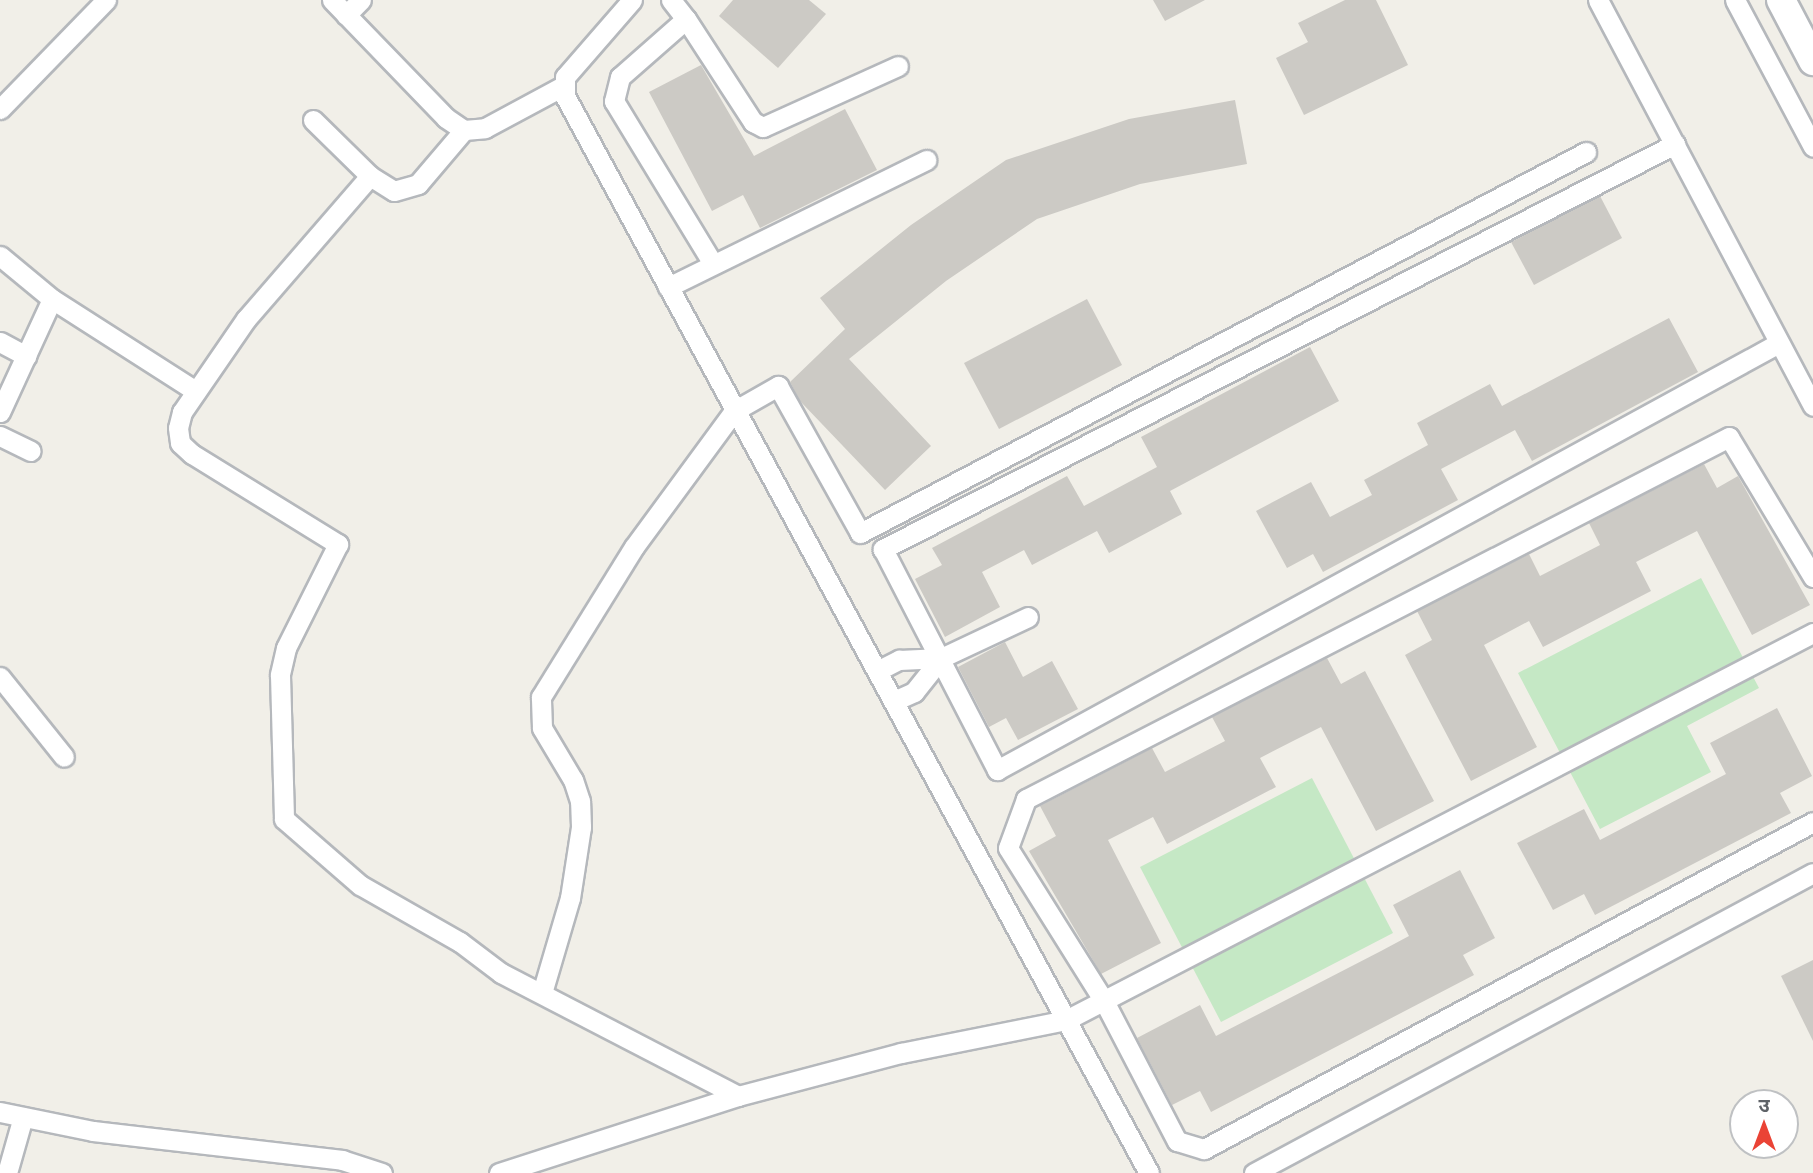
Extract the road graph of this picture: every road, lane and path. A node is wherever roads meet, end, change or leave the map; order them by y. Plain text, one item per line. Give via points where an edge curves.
1 (106, 0) edge
2 (332, 0) edge
3 (361, 0) edge
4 (632, 0) edge
5 (671, 0) edge
6 (1598, 0) edge
7 (1735, 0) edge
8 (1781, 0) edge
9 (346, 15) junction
10 (686, 19) junction
11 (1813, 61) edge
12 (898, 66) dead end
13 (563, 86) junction
14 (0, 109) edge
15 (313, 120) dead end
16 (464, 130) junction
17 (1675, 144) junction
18 (1813, 147) edge
19 (1586, 152) dead end
20 (926, 160) dead end
21 (370, 176) junction
22 (0, 256) edge
23 (712, 262) junction
24 (668, 287) junction
25 (52, 299) junction
26 (0, 342) edge
27 (1779, 343) junction
28 (26, 356) junction
29 (196, 391) junction
30 (1813, 406) edge
31 (734, 411) junction
32 (0, 412) edge
33 (0, 436) edge
34 (31, 451) dead end
35 (1813, 577) edge
36 (1028, 617) dead end
37 (1813, 633) edge
38 (941, 658) junction
39 (877, 671) junction
40 (0, 677) edge
41 (894, 701) junction
42 (64, 757) dead end
43 (1813, 822) edge
44 (1813, 873) edge
45 (542, 993) junction
46 (1104, 1001) junction
47 (1066, 1020) junction
48 (738, 1096) junction
49 (0, 1112) edge
50 (23, 1117) junction
51 (308, 1165) edge
52 (7, 1173) edge
53 (382, 1173) edge
54 (499, 1173) edge
55 (1149, 1173) edge
56 (1254, 1173) edge

1 - 14 street
2 - 9 street
3 - 9 street
4 - 13 street via 565,77
5 - 10 street
6 - 17 street
7 - 18 street
8 - 11 main road
9 - 16 street via 446,118
10 - 12 street via 753,122 763,127
10 - 23 street via 620,77 614,101
13 - 16 street via 485,128
13 - 24 street
15 - 21 street
16 - 21 street via 407,191 394,191
17 - 27 street
17 - 38 street via 883,550
19 - 31 street via 860,533 778,386
20 - 23 street
21 - 29 street via 246,319
22 - 25 street
23 - 24 street
24 - 31 street
25 - 28 street
25 - 29 street
26 - 28 street
27 - 30 street
27 - 38 street via 997,770
28 - 32 street
29 - 45 street via 182,412 180,443 214,469 338,544 286,648 280,675 284,819 360,885 460,942 501,973
31 - 39 street
31 - 45 street via 634,547 541,698 542,728 573,780 581,827 570,898
33 - 34 street
35 - 46 street via 1729,437 1026,799 1008,848
36 - 38 street
37 - 46 street
38 - 39 street via 899,660
38 - 41 street via 914,692
39 - 41 street
40 - 42 street
41 - 47 street
43 - 46 street via 1204,1149 1177,1141
44 - 56 street
45 - 48 street
46 - 47 street
47 - 48 street via 901,1053
47 - 55 street
48 - 54 street
49 - 50 street
50 - 51 street
50 - 52 street
51 - 53 street via 342,1160

